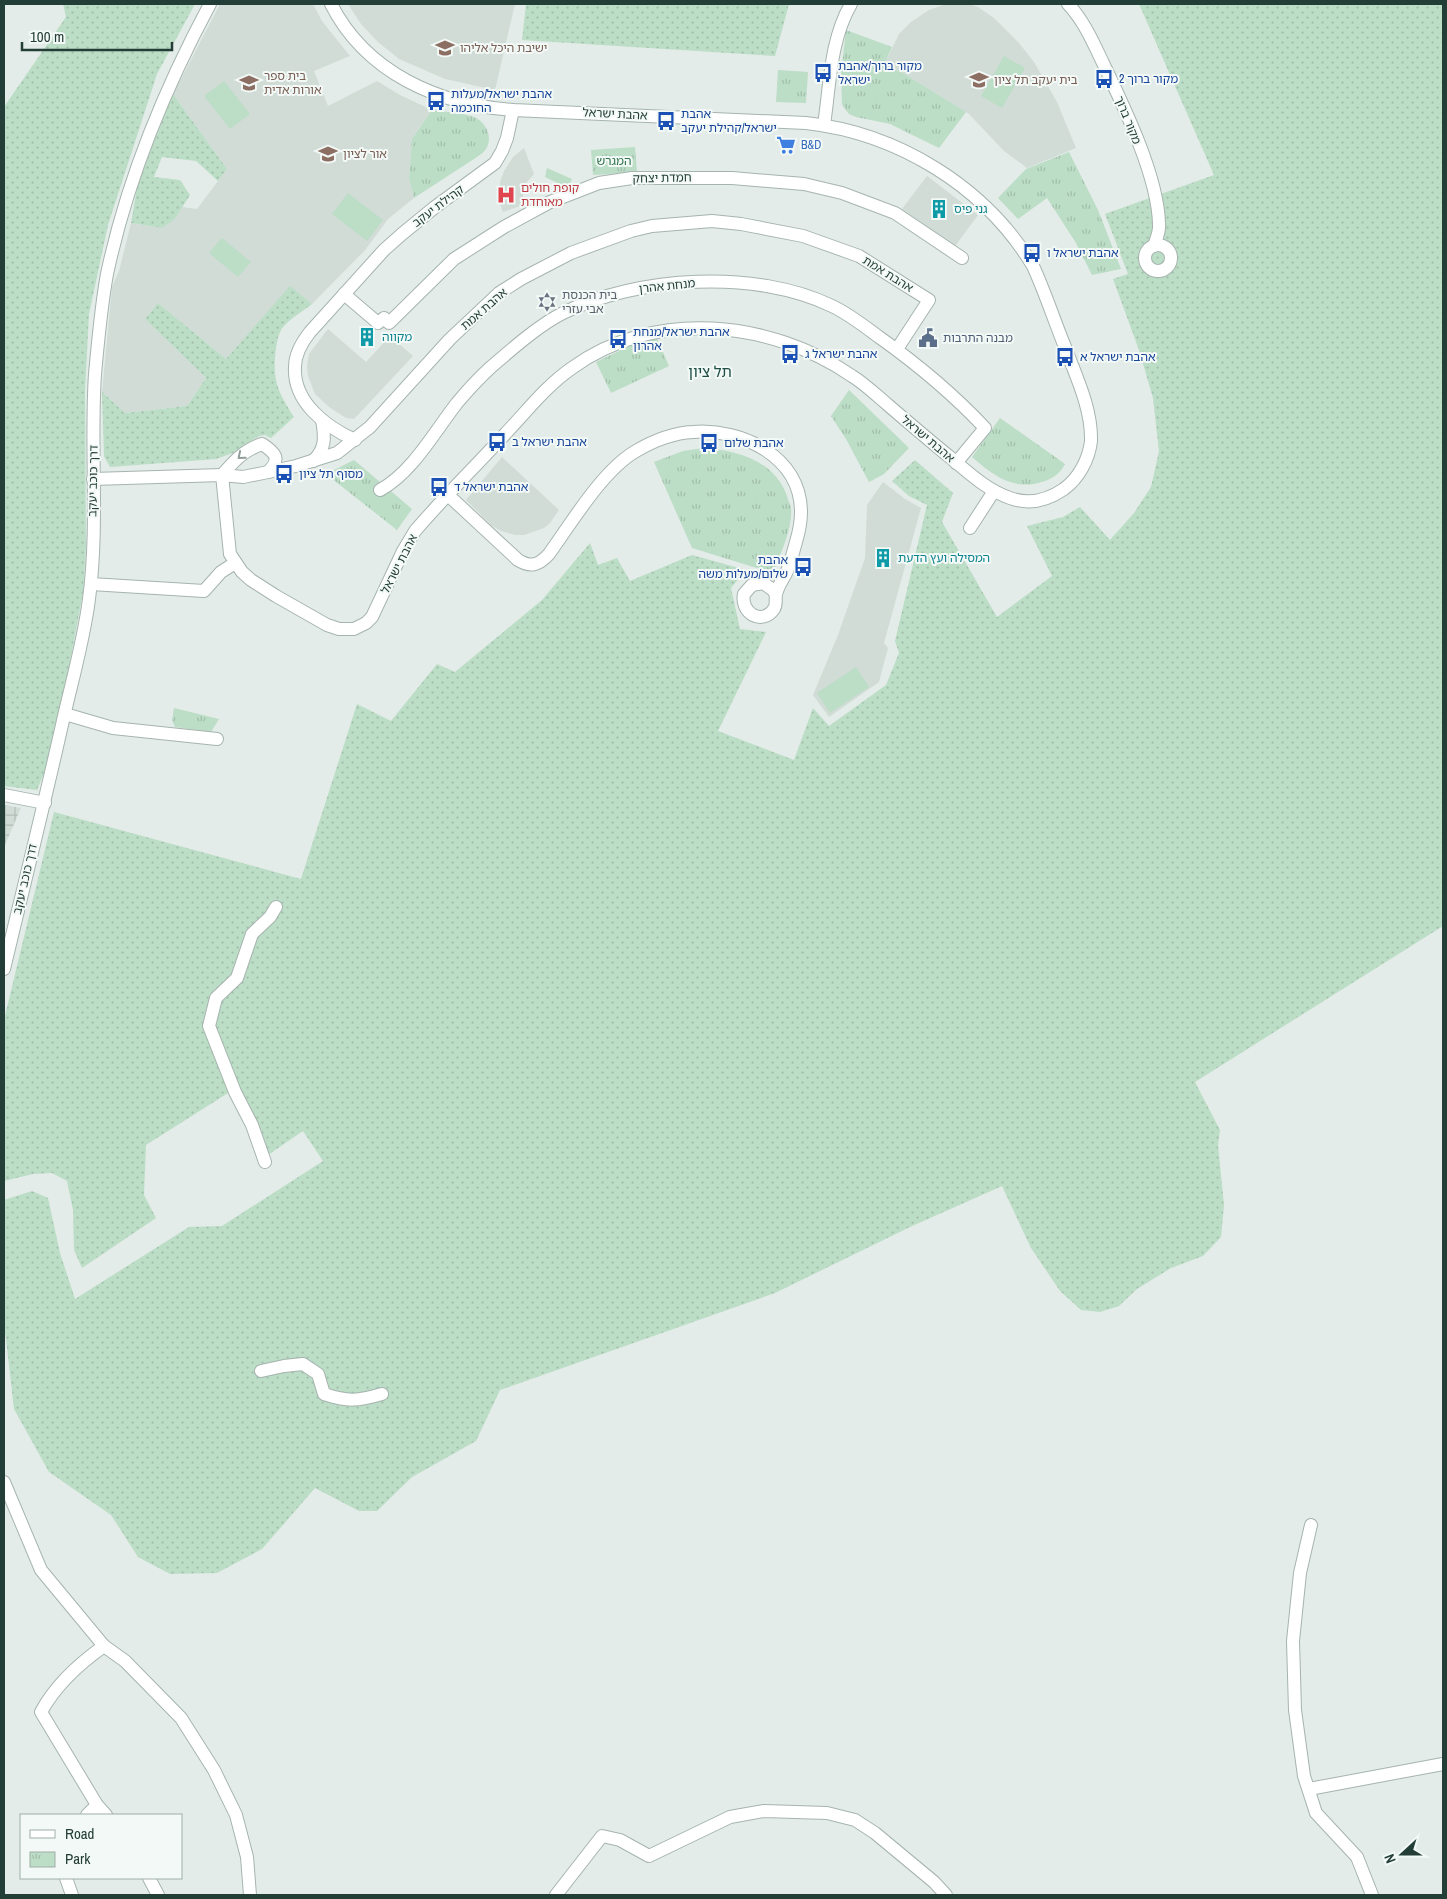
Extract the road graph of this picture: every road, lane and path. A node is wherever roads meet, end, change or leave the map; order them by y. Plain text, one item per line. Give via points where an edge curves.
1 (210, 4) edge
2 (331, 4) edge
3 (851, 4) edge
4 (1068, 4) edge
5 (514, 110) junction
6 (824, 125) junction
7 (1160, 247) dead end
8 (962, 258) dead end
9 (344, 294) junction
10 (897, 349) junction
11 (322, 420) junction
12 (355, 440) junction
13 (312, 462) junction
14 (956, 463) junction
15 (268, 472) junction
16 (222, 475) junction
17 (93, 479) junction
18 (380, 490) dead end
19 (994, 491) junction
20 (448, 495) junction
21 (970, 528) dead end
22 (235, 563) junction
23 (90, 584) junction
24 (772, 590) dead end
25 (65, 714) junction
26 (217, 739) dead end
27 (4, 795) edge
28 (46, 803) junction
29 (276, 907) dead end
30 (4, 969) edge
31 (265, 1162) dead end
32 (261, 1371) dead end
33 (382, 1394) dead end
34 (4, 1482) edge
35 (1311, 1525) dead end
36 (104, 1646) junction
37 (1443, 1764) edge
38 (1309, 1789) junction
39 (98, 1805) junction
40 (88, 1814) edge
41 (105, 1814) edge
42 (66, 1879) edge
43 (150, 1879) edge
44 (72, 1895) edge
45 (158, 1895) edge
46 (250, 1895) edge
47 (556, 1895) edge
48 (946, 1895) edge
49 (1372, 1895) edge

1 - 17 street, דרך כוכב יעקב via 166,93 116,237 98,339
2 - 5 street, אהבת ישראל via 361,46 376,62 396,75 456,101
3 - 6 street via 840,24 835,46
4 - 7 street, מקור ברוך via 1085,26 1128,119 1154,190
5 - 6 street, אהבת ישראל
5 - 9 street, קהילת יעקב via 507,138 495,163 402,234
6 - 19 street, אהבת ישראל via 881,141 954,180 1004,227 1033,266 1086,406 1090,448 1069,485 1048,498 1025,502
8 - 9 street, חמדת יצחק via 896,213 842,193 804,184 732,178 632,178 599,183 550,202 504,227 454,260 390,323 384,318 378,324
9 - 11 street, קהילת יעקב via 310,332 299,349 294,366 301,396
10 - 12 street, אהבת אמת via 929,300 859,256 803,236 741,224 660,225 631,231 571,253 499,293 450,339
10 - 14 street, מנחת אהרן via 985,428
10 - 18 street, מנחת אהרן via 831,306 769,286 736,282 676,283 598,298 563,313 490,368 458,402 403,472
11 - 12 street, קהילת יעקב
11 - 13 street via 323,447
12 - 13 street, אהבת אמת via 337,453
13 - 15 street, אהבת אמת
14 - 19 street, אהבת ישראל
14 - 20 street, אהבת ישראל via 854,377 815,354 788,343 732,330 683,329 628,339 571,369 536,399
15 - 16 street, אהבת אמת via 243,477
15 -> 16 street via 276,459 272,450 262,444 238,457
16 - 17 street, אהבת אמת
16 - 22 street, אהבת ישראל via 228,541
17 - 23 street, דרך כוכב יעקב
19 - 21 street
20 - 22 street, אהבת ישראל via 409,541 372,617 354,629 339,629 300,610 251,580
20 - 24 street via 518,560 536,565 543,561 603,480 635,451 674,435 693,432 727,434 748,440 778,458 800,498 800,526 790,563 786,574
22 - 23 street via 221,572 204,591
23 - 25 street, דרך כוכב יעקב via 83,636
25 - 26 street via 120,730
25 - 28 street, דרך כוכב יעקב
27 - 28 street
28 - 30 street, דרך כוכב יעקב
29 - 31 street via 252,934 237,978 216,998 209,1026
32 - 33 street via 302,1364 318,1374 324,1394 342,1400
34 - 36 street via 41,1570
35 - 38 street via 1300,1574 1293,1642 1295,1710 1304,1776
36 - 39 street via 48,1698 41,1712
36 - 46 street via 125,1661 181,1718 214,1770 236,1815 247,1857
37 - 38 street
38 - 49 street via 1316,1814 1356,1857
39 - 40 street
39 - 41 street
42 - 44 street
43 - 45 street
47 - 48 street via 602,1836 620,1840 649,1856 730,1817 764,1811 828,1813 855,1820 875,1833

